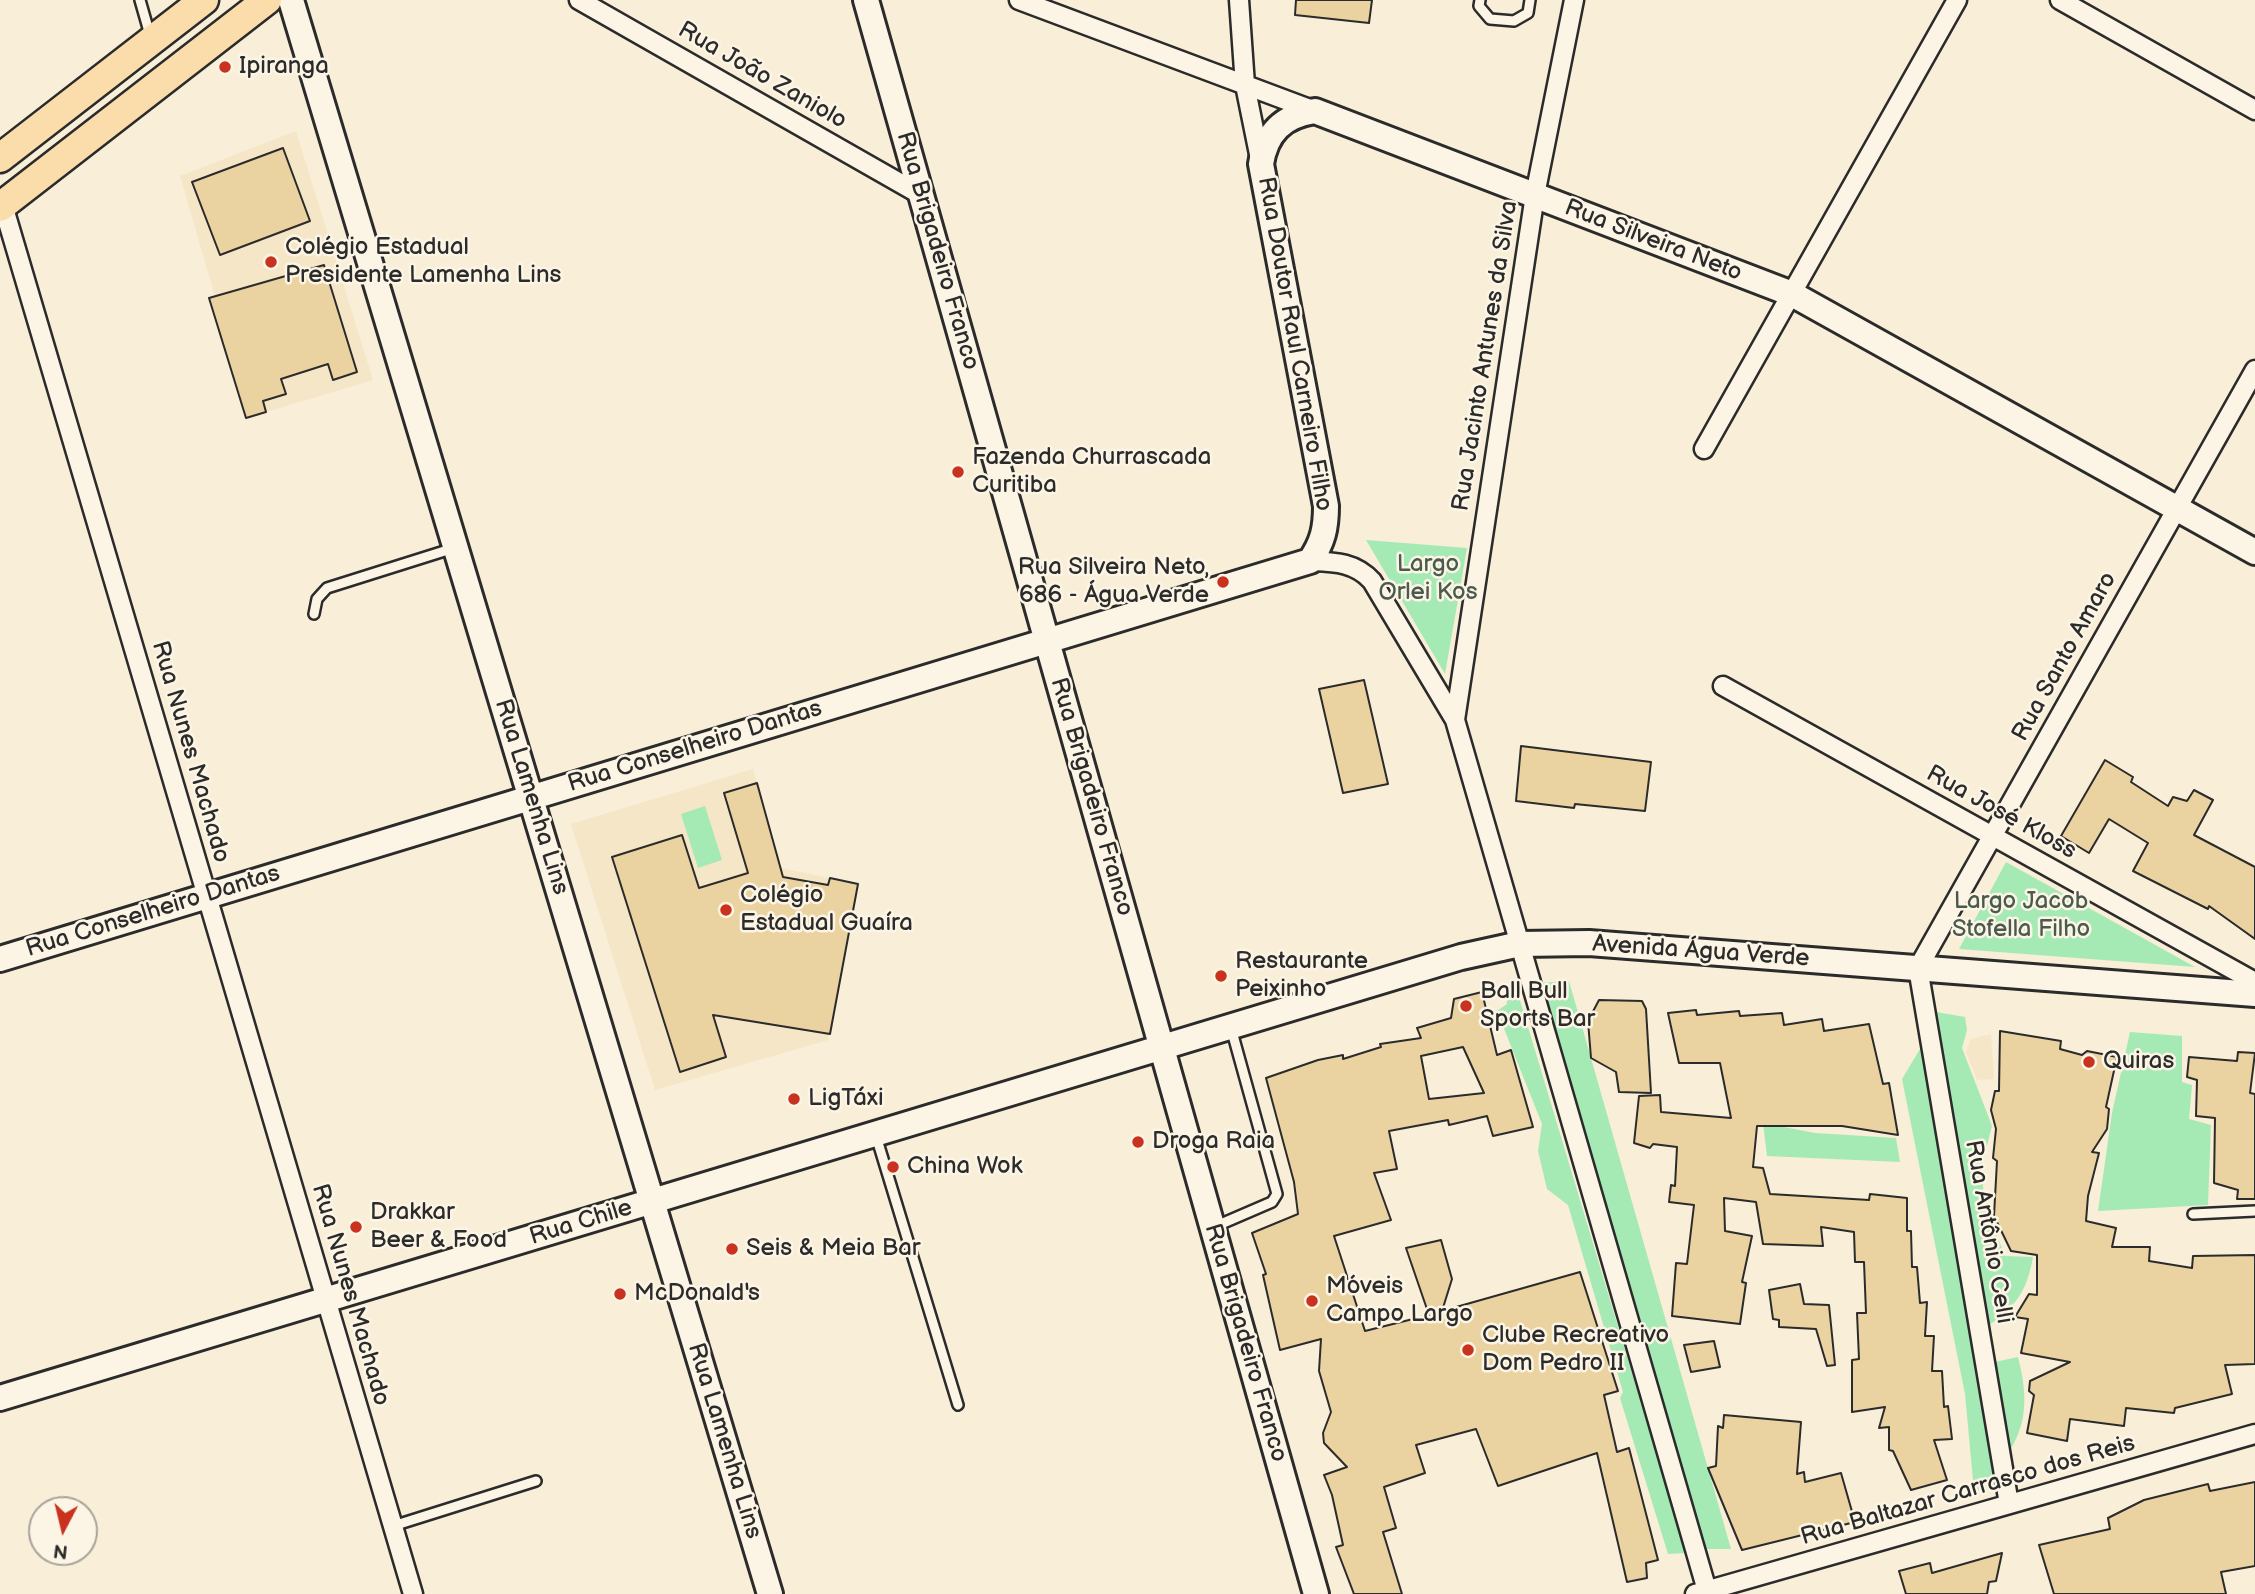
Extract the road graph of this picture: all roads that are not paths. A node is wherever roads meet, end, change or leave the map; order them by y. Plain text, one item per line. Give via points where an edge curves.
1 (140, 0) edge
2 (204, 0) edge
3 (267, 0) edge
4 (291, 0) edge
5 (579, 0) edge
6 (866, 0) edge
7 (1019, 0) edge
8 (1239, 0) edge
9 (1480, 0) edge
10 (1530, 0) edge
11 (1574, 0) edge
12 (1957, 0) edge
13 (2060, 0) edge
14 (152, 40) junction
15 (1245, 85) junction
16 (2255, 110) edge
17 (1315, 111) junction
18 (0, 158) edge
19 (1261, 164) junction
20 (921, 195) junction
21 (1535, 195) junction
22 (1, 206) edge
23 (1792, 294) junction
24 (2255, 370) edge
25 (1704, 449) dead end
26 (2177, 509) junction
27 (455, 547) junction
28 (2255, 552) edge
29 (1310, 561) junction
30 (314, 614) dead end
31 (1046, 640) junction
32 (1723, 686) dead end
33 (1455, 720) junction
34 (531, 797) junction
35 (1993, 836) junction
36 (207, 896) junction
37 (1520, 944) junction
38 (0, 959) edge
39 (1919, 968) junction
40 (2255, 982) edge
41 (2255, 994) edge
42 (1231, 1027) junction
43 (1161, 1048) junction
44 (875, 1134) junction
45 (652, 1201) junction
46 (2255, 1211) edge
47 (2193, 1214) dead end
48 (1212, 1227) junction
49 (326, 1300) junction
50 (0, 1398) edge
51 (958, 1405) dead end
52 (2255, 1434) edge
53 (536, 1481) dead end
54 (2009, 1504) junction
55 (393, 1527) junction
56 (1704, 1593) edge
57 (412, 1594) edge
58 (770, 1594) edge
59 (1316, 1594) edge

1 - 14 lane
2 - 14 main road
3 - 22 main road
4 - 27 main road, Rua Lamenha Lins
5 - 20 street, Rua João Zaniolo
6 - 20 main road, Rua Brigadeiro Franco
7 - 15 street, Rua Silveira Neto
8 - 15 street, Rua Doutor Raul Carneiro Filho
9 - 10 lane via 1479,6 1490,19 1514,22 1528,13
11 - 21 street, Rua Jacinto Antunes da Silva
12 - 23 street
13 - 16 street
14 - 18 main road
15 - 17 street, Rua Silveira Neto
15 - 19 street, Rua Doutor Raul Carneiro Filho
17 - 19 main road, Rua Doutor Raul Carneiro Filho via 1298,113 1271,132
17 - 21 main road, Rua Silveira Neto
19 - 29 main road, Rua Doutor Raul Carneiro Filho via 1326,506 1322,543
20 - 31 main road, Rua Brigadeiro Franco
21 - 23 main road, Rua Silveira Neto
21 - 33 street, Rua Jacinto Antunes da Silva
22 - 36 street, Rua Nunes Machado
23 - 25 street
23 - 26 main road, Rua Silveira Neto
24 - 26 street, Rua Santo Amaro
26 - 28 main road, Rua Silveira Neto
26 - 35 street, Rua Santo Amaro
27 - 30 lane via 327,588 317,599
27 - 34 main road, Rua Lamenha Lins
29 - 31 main road, Rua Conselheiro Dantas
29 - 33 street via 1349,564 1367,576
31 - 34 main road, Rua Conselheiro Dantas
31 - 43 main road, Rua Brigadeiro Franco
32 - 35 street, Rua José Kloss
33 - 37 street
34 - 36 main road, Rua Conselheiro Dantas
34 - 45 main road, Rua Lamenha Lins
35 - 39 street, Rua Santo Amaro
35 - 40 street, Rua José Kloss
36 - 38 main road, Rua Conselheiro Dantas
36 - 49 street, Rua Nunes Machado
37 - 39 main road, Avenida Água Verde via 1578,943
37 - 42 main road, Avenida Água Verde via 1461,957
37 - 56 street
39 - 41 main road, Avenida Água Verde
39 - 54 street, Rua Antônio Celli
42 - 43 main road, Avenida Água Verde
42 - 48 lane via 1277,1194 1272,1202
43 - 44 main road, Rua Chile
43 - 48 main road, Rua Brigadeiro Franco
44 - 45 main road, Rua Chile
44 - 51 lane
45 - 49 main road, Rua Chile
45 - 58 main road, Rua Lamenha Lins
46 - 47 lane
48 - 59 main road, Rua Brigadeiro Franco
49 - 50 main road, Rua Chile
49 - 55 street, Rua Nunes Machado
52 - 54 street, Rua Baltazar Carrasco dos Reis
53 - 55 lane
54 - 56 street, Rua Baltazar Carrasco dos Reis
55 - 57 street, Rua Nunes Machado

